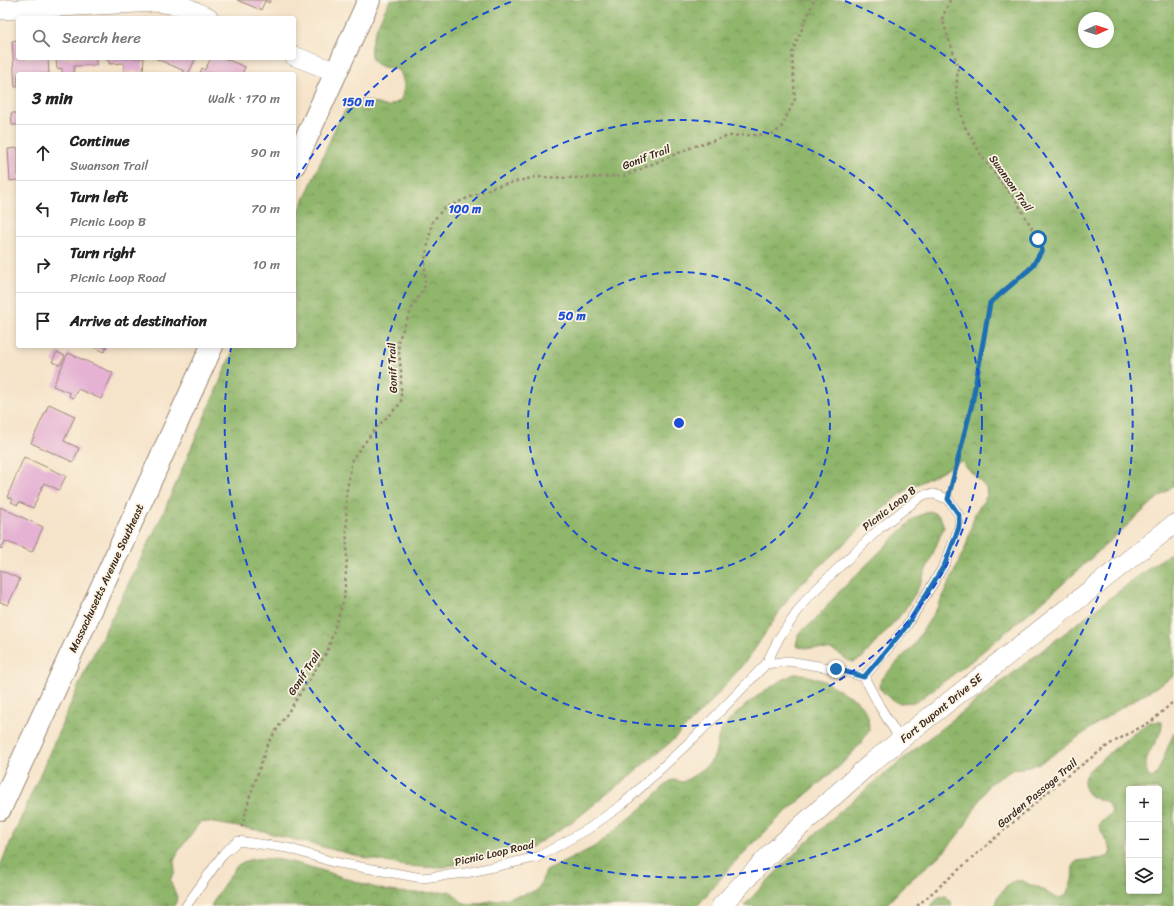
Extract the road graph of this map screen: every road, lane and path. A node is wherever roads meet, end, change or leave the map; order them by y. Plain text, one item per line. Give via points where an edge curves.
1 (369, 0) edge
2 (814, 0) edge
3 (950, 0) edge
4 (0, 10) edge
5 (205, 16) edge
6 (296, 57) edge
7 (336, 72) junction
8 (296, 161) edge
9 (211, 348) edge
10 (948, 499) junction
11 (1174, 524) edge
12 (766, 664) junction
13 (864, 677) junction
14 (1174, 701) edge
15 (900, 741) junction
16 (0, 809) edge
17 (238, 841) junction
18 (186, 906) edge
19 (721, 906) edge
20 (916, 906) edge

1 - 7 street
2 - 17 path, Gonif Trail via 792,52 795,99 781,128 773,134 729,136 695,146 624,176 535,177 494,186 444,208 432,222 425,261 425,286 398,341 401,403 376,428 352,459 346,496 347,558 344,599 327,652 268,743
3 - 10 path, Swanson Trail via 942,19 958,66 956,93 964,125 984,160 1017,202 1042,250 1032,267 990,303 972,404
4 - 5 street via 157,2 183,6
6 - 7 street
7 - 8 street
9 - 16 street, Massachusetts Avenue Southeast
10 - 12 lane, Picnic Loop B via 934,494 923,495 880,528 807,598 779,638
10 - 13 lane via 959,515 959,527 945,564 906,627
11 - 15 street, Fort Dupont Drive SE
12 - 13 lane via 788,661 836,669
12 - 17 lane, Picnic Loop Road via 699,733 623,804 538,857 466,873 422,878 333,862 288,848
13 - 15 lane
14 - 20 path, Garden Passage Trail via 1152,721 1110,744 1064,778
15 - 19 street, Fort Dupont Drive SE via 800,825
17 - 18 lane via 224,853

